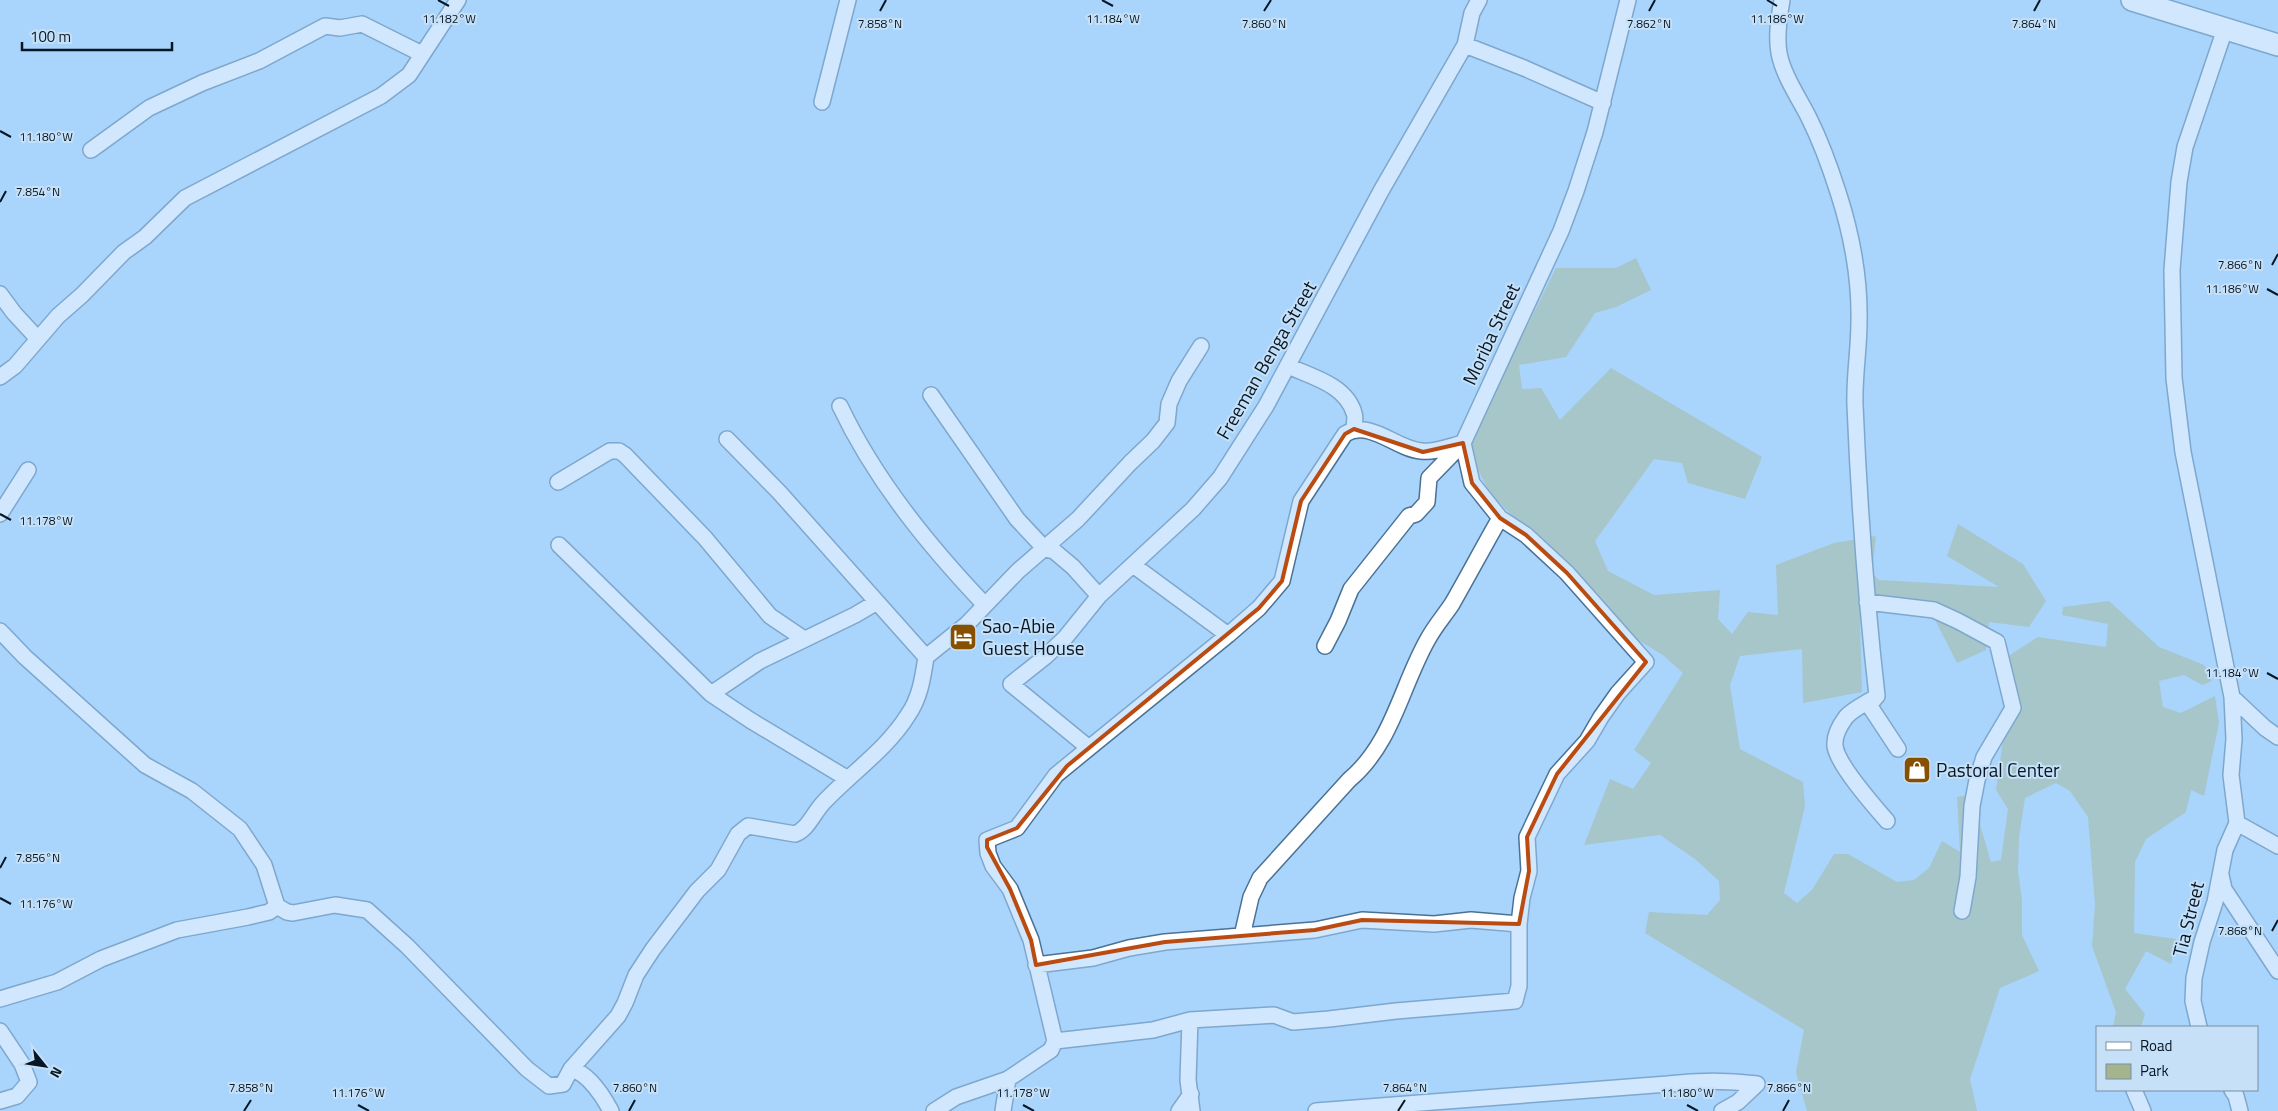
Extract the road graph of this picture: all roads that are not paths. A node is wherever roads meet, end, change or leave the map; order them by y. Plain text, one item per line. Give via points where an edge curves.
1 (458, 0) edge
2 (848, 0) edge
3 (1479, 0) edge
4 (1628, 0) edge
5 (1782, 0) edge
6 (2132, 0) edge
7 (2225, 29) junction
8 (1465, 45) junction
9 (2278, 45) edge
10 (422, 54) junction
11 (822, 102) dead end
12 (1602, 103) junction
13 (91, 150) dead end
14 (0, 294) edge
15 (38, 339) junction
16 (1200, 346) dead end
17 (1288, 366) junction
18 (0, 377) edge
19 (931, 395) dead end
20 (840, 406) dead end
21 (1354, 429) junction
22 (728, 439) dead end
23 (1463, 443) junction
24 (28, 470) dead end
25 (558, 482) dead end
26 (0, 514) edge
27 (1500, 518) junction
28 (559, 545) dead end
29 (1045, 549) junction
30 (1133, 565) junction
31 (1099, 596) junction
32 (877, 602) junction
33 (1867, 602) junction
34 (985, 605) junction
35 (0, 631) edge
36 (1228, 635) junction
37 (804, 639) junction
38 (1325, 646) dead end
39 (926, 657) junction
40 (711, 694) junction
41 (1878, 696) junction
42 (2232, 697) junction
43 (2278, 737) edge
44 (1088, 748) junction
45 (1898, 749) dead end
46 (848, 779) junction
47 (1887, 821) dead end
48 (2237, 823) junction
49 (2278, 846) edge
50 (2220, 871) junction
51 (277, 906) junction
52 (1962, 911) dead end
53 (1519, 924) junction
54 (1242, 936) junction
55 (1036, 965) junction
56 (2278, 971) edge
57 (0, 999) edge
58 (1190, 1020) junction
59 (2199, 1026) edge
60 (0, 1031) edge
61 (1055, 1041) junction
62 (571, 1069) junction
63 (1008, 1079) junction
64 (2134, 1091) edge
65 (2233, 1091) edge
66 (1191, 1094) junction
67 (0, 1101) edge
68 (611, 1111) edge
69 (934, 1111) edge
70 (1003, 1111) edge
71 (1179, 1111) edge
72 (1192, 1111) edge
73 (1316, 1111) edge
74 (1722, 1111) edge
75 (2143, 1111) edge
76 (2240, 1111) edge

1 - 10 street
2 - 11 street
3 - 8 street, Freeman Benga Street via 1472,14
4 - 12 street, Moriba Street
5 - 33 street via 1778,32 1781,59 1817,134 1854,247 1859,324 1856,414
6 - 7 highway
7 - 9 highway
7 - 42 street via 2185,147 2172,270 2174,378 2183,452
8 - 12 street
8 - 17 street, Freeman Benga Street via 1381,191
10 - 13 street via 362,24 340,28 325,26 259,61 149,108
10 - 15 street via 409,75 380,96 185,198 145,237 124,252
12 - 23 street, Moriba Street via 1576,191 1560,231
14 - 15 street
15 - 18 street via 15,366
16 - 29 street via 1176,389 1167,423 1078,519
17 - 21 street via 1337,388 1355,414
17 - 30 street, Freeman Benga Street via 1220,478 1194,509
19 - 29 street via 1017,519
20 - 34 street via 865,452 910,518
21 - 23 street via 1375,433 1408,449 1423,452
21 - 36 street via 1346,434 1301,501 1282,581 1259,608
22 - 32 street
23 - 27 street via 1472,483
23 - 38 street, Moriba Street via 1429,478 1427,502 1416,514 1409,516 1351,589
24 - 26 street
25 - 37 street via 610,451 619,451 705,538 770,616
27 - 53 street via 1526,535 1567,573 1646,662 1600,717 1587,742 1557,774 1527,837 1529,871
27 - 54 street via 1428,638 1389,729 1363,768 1260,878 1251,897
28 - 40 street
29 - 31 street via 1054,551 1074,567
29 - 34 street
30 - 31 street, Freeman Benga Street
30 - 36 street
31 - 44 street, Freeman Benga Street via 1065,638 1011,684
32 - 37 street
32 - 39 street
33 - 41 street
33 - 52 street via 1934,610 1996,642 2013,708 1984,758 1977,780
34 - 39 street
35 - 51 street via 144,764 192,791 240,829 264,865
36 - 44 street
37 - 40 street via 760,661
39 - 46 street via 923,679 908,716
40 - 46 street
41 - 45 street via 1869,705
41 - 47 street via 1847,716 1836,735 1835,745 1859,789
42 - 43 street
42 - 48 street via 2234,739 2231,775
44 - 55 street via 1056,775 1017,828 987,840 988,853 1010,889 1031,940
46 - 62 street via 802,831 795,834 748,826 738,834 718,870 697,891 636,975 618,1016
48 - 49 street
48 - 50 street, Tia Street
50 - 56 street via 2224,889
50 - 59 street, Tia Street via 2194,978 2193,1001
51 - 57 street via 269,912 177,930 101,959 57,982
51 - 62 street via 293,913 334,905 367,910 393,932 539,1079 549,1086 563,1084
53 - 54 street via 1471,920 1434,924 1362,920 1315,930
53 - 58 street via 1519,986 1515,1001 1293,1022 1274,1016
54 - 55 street via 1165,942 1093,958
55 - 61 street
58 - 61 street via 1153,1030
58 - 66 street via 1188,1080
60 - 67 street via 29,1082 17,1096
61 - 63 street via 1051,1050
62 - 68 street via 584,1076
63 - 69 street via 956,1097
63 - 70 street
64 - 75 street
65 - 76 street
66 - 71 street
66 - 72 street
73 - 74 street via 1699,1080 1757,1084 1738,1102

